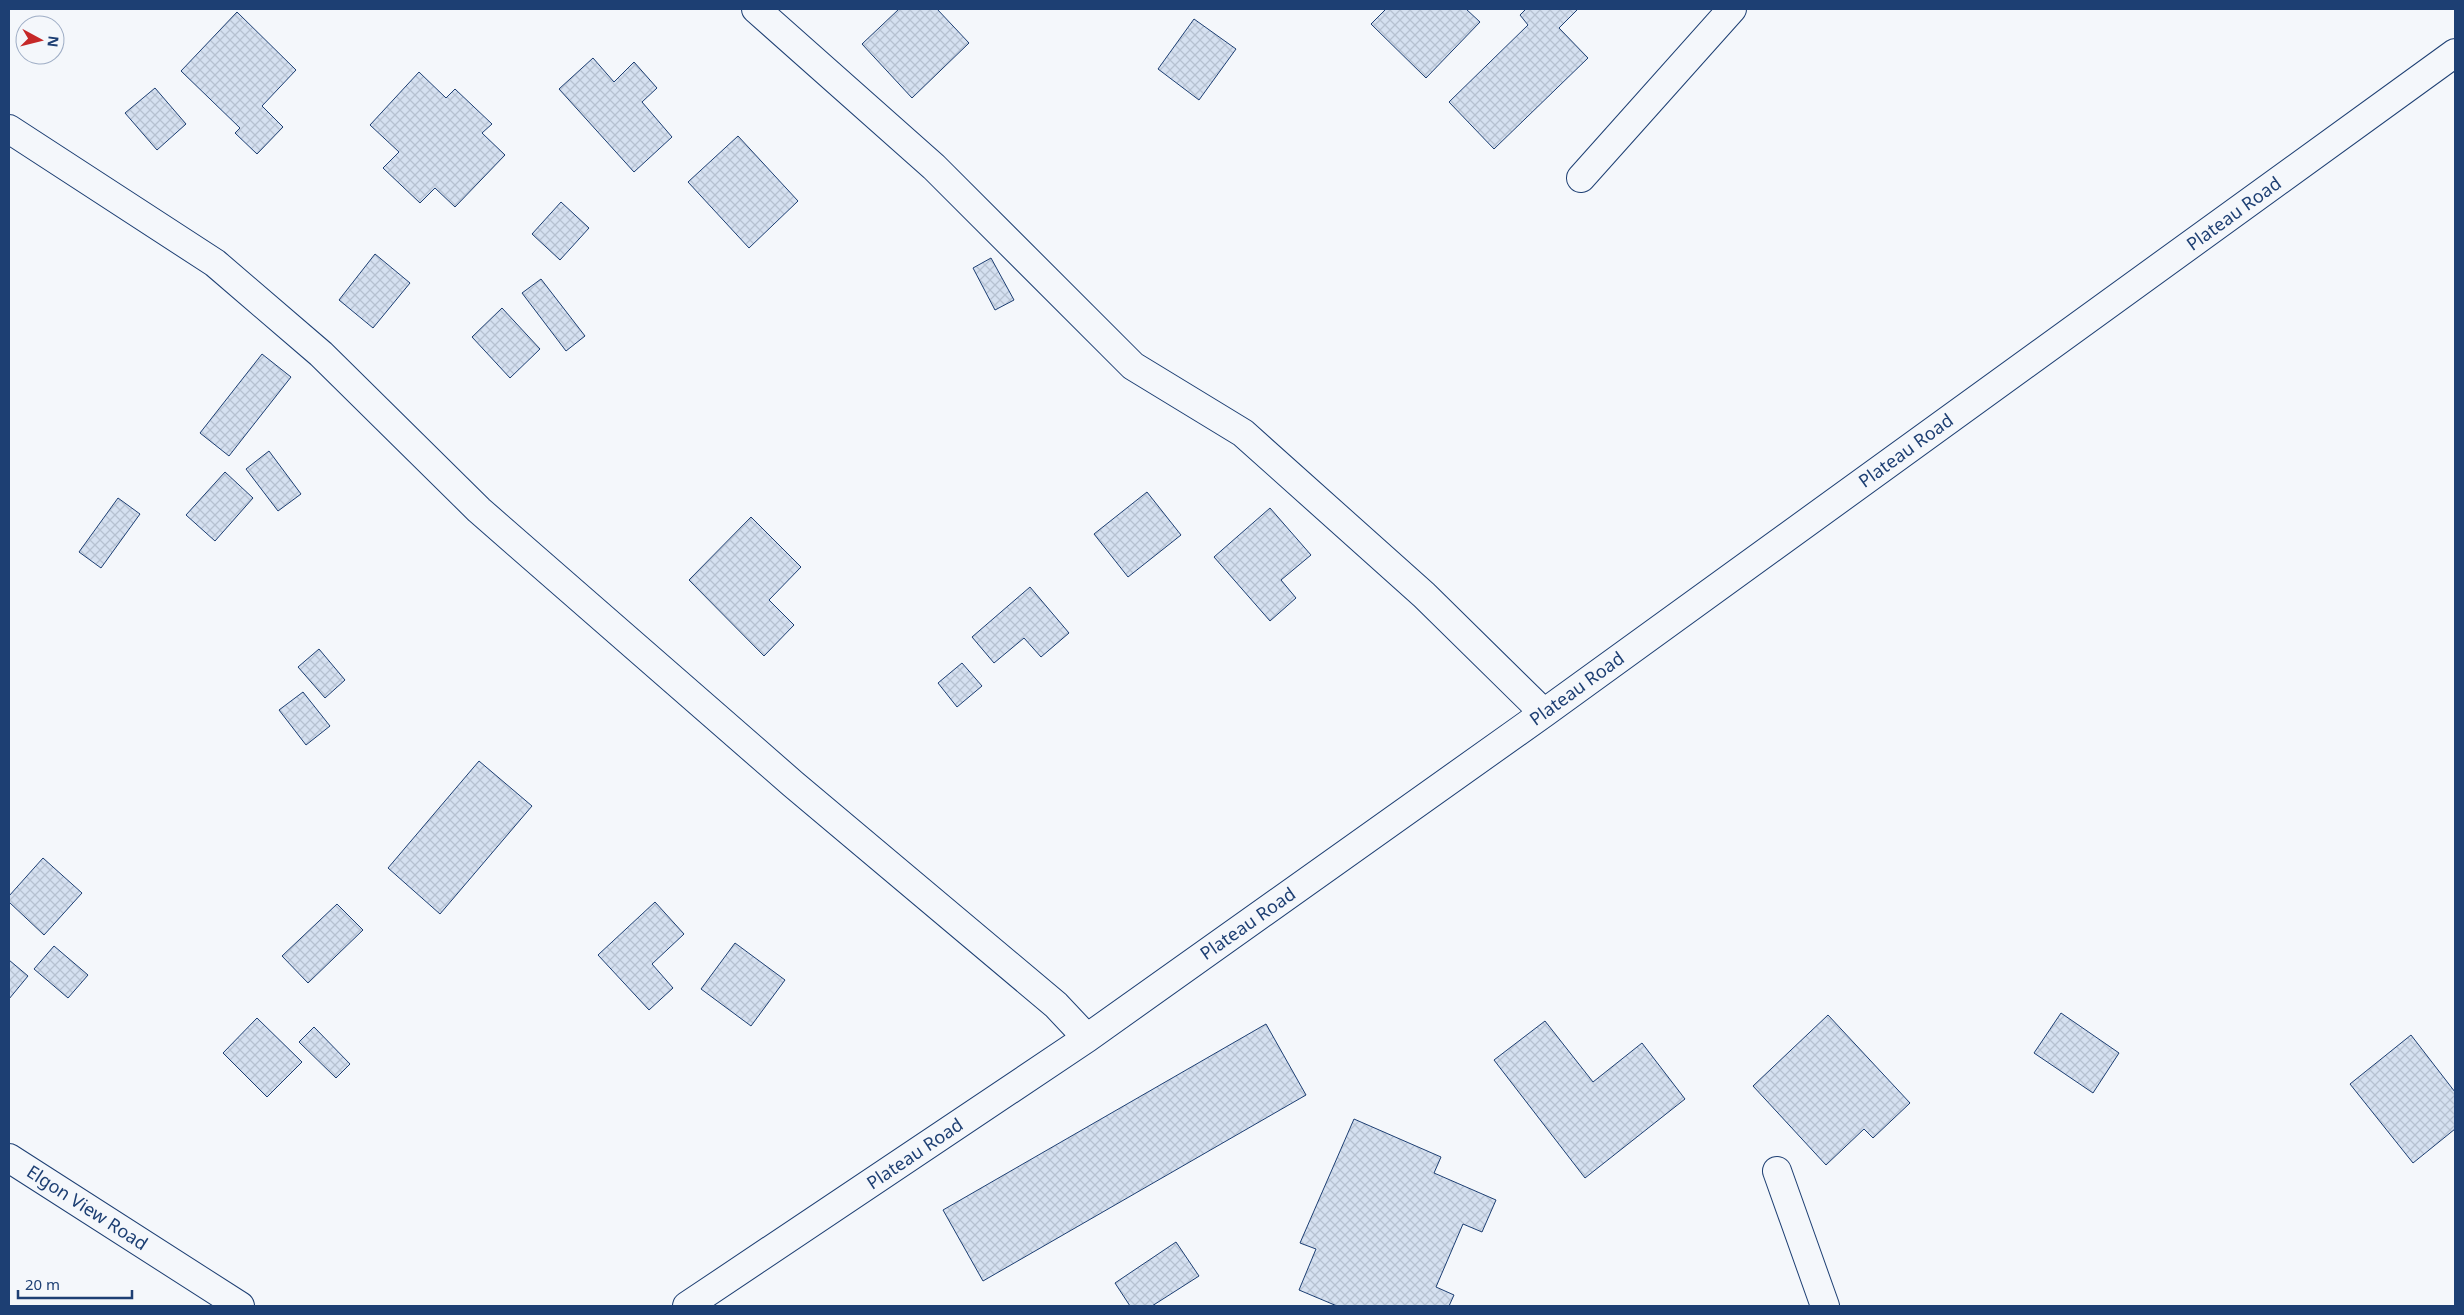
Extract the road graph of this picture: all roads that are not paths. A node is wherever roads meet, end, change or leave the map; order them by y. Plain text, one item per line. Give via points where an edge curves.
1 (756, 9) edge
2 (1732, 9) edge
3 (2455, 54) edge
4 (9, 129) edge
5 (1581, 178) dead end
6 (1544, 713) junction
7 (1087, 1038) junction
8 (9, 1158) edge
9 (1777, 1171) dead end
10 (240, 1306) edge
11 (688, 1306) edge
12 (1824, 1306) edge

1 - 6 street via 934,167 1132,366 1243,432 1424,595
2 - 5 street
3 - 6 street, Plateau Road
4 - 7 street via 215,263 321,354 479,510 793,784 1056,1005
6 - 7 street, Plateau Road
7 - 11 street, Plateau Road
8 - 10 street, Elgon View Road
9 - 12 street

